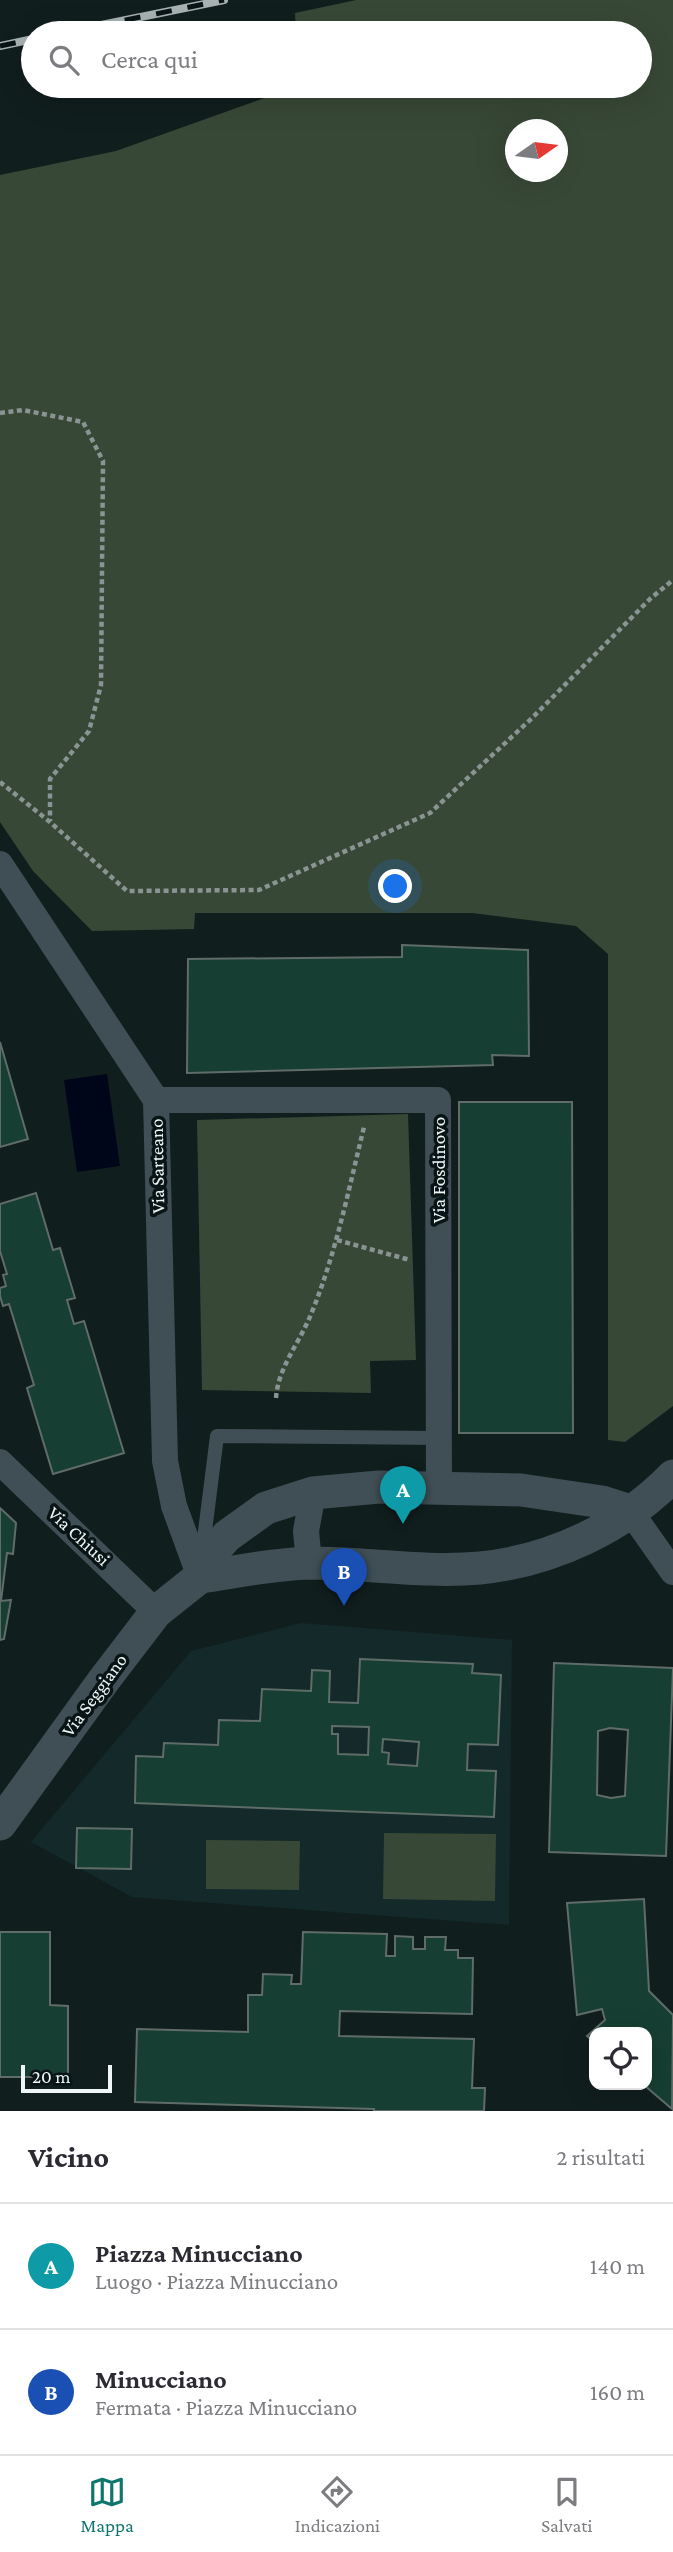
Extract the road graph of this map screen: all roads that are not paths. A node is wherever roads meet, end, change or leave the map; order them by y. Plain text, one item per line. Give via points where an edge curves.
1 (0, 864) edge
2 (156, 1101) junction
3 (439, 1438) junction
4 (0, 1462) edge
5 (673, 1476) edge
6 (439, 1488) junction
7 (313, 1493) junction
8 (630, 1511) junction
9 (309, 1563) junction
10 (673, 1572) edge
11 (200, 1577) junction
12 (156, 1612) junction
13 (0, 1824) edge

1 - 2 street, Via Sarteano
2 - 3 street, Via Fosdinovo via 438,1100
2 - 11 street, Via Sarteano via 163,1430 174,1506
3 - 6 street
3 - 11 lane via 217,1436
4 - 12 street, Via Chiusi
5 - 8 street
6 - 7 street
6 - 8 street via 549,1493
7 - 9 street via 306,1531
7 - 11 street via 266,1508 248,1519 218,1546
8 - 9 street via 578,1542 498,1565
8 - 10 street
9 - 11 street
11 - 12 street, Via Seggiano
12 - 13 street, Via Seggiano

